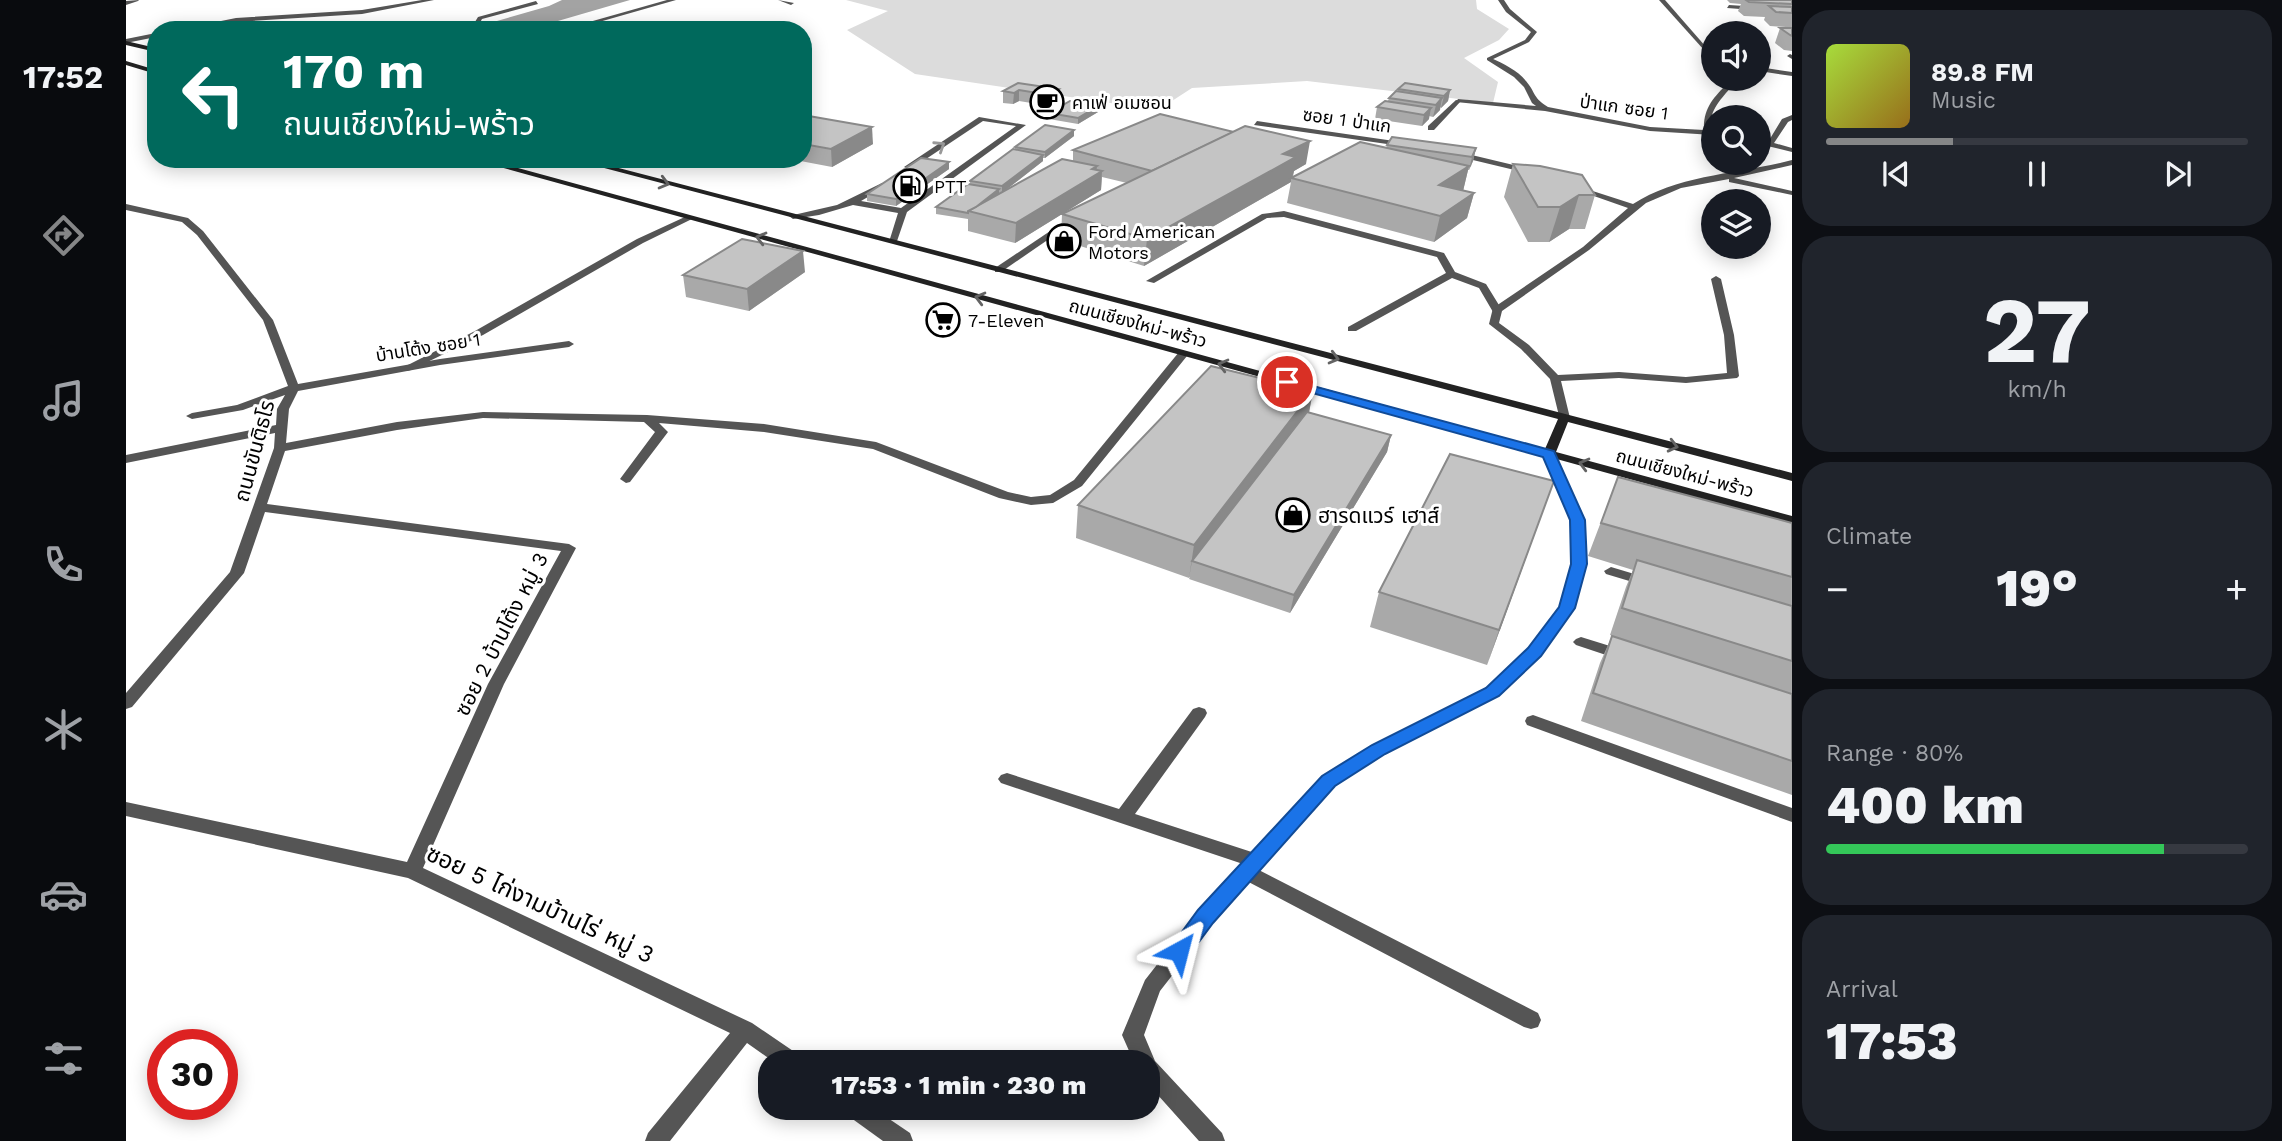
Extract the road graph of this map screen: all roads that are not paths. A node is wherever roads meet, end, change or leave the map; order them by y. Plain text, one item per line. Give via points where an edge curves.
1 (135, 0) edge
2 (431, 0) edge
3 (673, 0) edge
4 (781, 0) edge
5 (1501, 0) edge
6 (1662, 0) edge
7 (126, 3) edge
8 (536, 3) dead end
9 (791, 3) dead end
10 (1792, 11) edge
11 (1738, 16) dead end
12 (311, 17) junction
13 (222, 21) edge
14 (297, 21) edge
15 (478, 21) edge
16 (597, 21) edge
17 (147, 37) edge
18 (126, 42) edge
19 (1701, 44) edge
20 (147, 48) edge
21 (126, 63) edge
22 (147, 69) edge
23 (1771, 71) edge
24 (1792, 74) edge
25 (1723, 91) edge
26 (1712, 105) edge
27 (1546, 109) junction
28 (1792, 117) edge
29 (1257, 123) dead end
30 (1431, 128) edge
31 (1701, 132) edge
32 (1771, 142) edge
33 (1771, 144) edge
34 (1415, 146) edge
35 (1792, 149) edge
36 (1442, 150) edge
37 (917, 161) junction
38 (1792, 162) edge
39 (928, 163) edge
40 (951, 167) edge
41 (508, 168) edge
42 (609, 168) edge
43 (963, 168) junction
44 (1536, 173) edge
45 (896, 175) edge
46 (1722, 178) junction
47 (886, 182) edge
48 (1573, 185) edge
49 (1792, 193) edge
50 (855, 203) junction
51 (126, 207) edge
52 (1634, 207) junction
53 (903, 211) junction
54 (1083, 213) edge
55 (793, 216) junction
56 (690, 218) junction
57 (892, 242) junction
58 (998, 270) junction
59 (1451, 274) junction
60 (1716, 279) dead end
61 (1152, 281) dead end
62 (1497, 310) junction
63 (1352, 329) dead end
64 (569, 344) dead end
65 (1183, 354) junction
66 (407, 368) junction
67 (1555, 377) junction
68 (294, 388) junction
69 (192, 415) dead end
70 (1564, 418) junction
71 (647, 419) junction
72 (281, 428) junction
73 (280, 448) junction
74 (1549, 454) junction
75 (126, 459) edge
76 (1792, 477) edge
77 (626, 479) dead end
78 (260, 506) junction
79 (1792, 520) edge
80 (1611, 571) dead end
81 (1662, 587) edge
82 (1581, 642) dead end
83 (1634, 659) edge
84 (126, 703) edge
85 (1199, 713) dead end
86 (1533, 721) dead end
87 (1007, 779) dead end
88 (126, 809) edge
89 (1792, 816) edge
90 (1123, 817) junction
91 (1252, 867) junction
92 (412, 871) junction
93 (1531, 1020) dead end
94 (746, 1030) junction
95 (774, 1050) edge
96 (1140, 1050) edge
97 (1160, 1081) edge
98 (872, 1120) edge
99 (656, 1141) edge
100 (902, 1141) edge
101 (1214, 1141) edge

1 - 7 street
2 - 12 street
3 - 16 street
4 - 9 street
5 - 27 street, ป่าแก ซอย 1 via 1506,11 1528,23 1534,32 1527,41 1489,59 1530,86 1534,102
6 - 19 street
8 - 15 street
10 - 11 street via 1729,7
12 - 13 street
12 - 14 street
17 - 18 street
18 - 20 main road
21 - 22 main road
23 - 24 street
25 - 26 street
27 - 30 street via 1458,101
27 - 31 street, ป่าแก ซอย 1 via 1650,129
28 - 32 street
29 - 34 street, ซอย 1 ป่าแก
33 - 35 street
36 - 44 street
37 - 39 street
37 -> 43 street via 982,119 1022,125
37 - 45 street
38 - 46 street
40 - 43 street
41 - 56 main road, ถนนเชียงใหม่-พร้าว
42 -> 55 main road, ถนนเชียงใหม่-พร้าว
43 - 53 street
46 - 49 street
46 - 52 street via 1660,192
47 - 50 street
48 - 52 street
50 - 53 street
50 - 55 street
51 - 68 street, ถนนขันติธโร via 185,219 200,233 268,320
52 - 62 street via 1598,239
53 - 57 street
54 - 58 street
55 - 57 main road, ถนนเชียงใหม่-พร้าว
65 -> 56 main road, ถนนเชียงใหม่-พร้าว
56 - 66 street
57 - 58 main road, ถนนเชียงใหม่-พร้าว
58 -> 70 main road, ถนนเชียงใหม่-พร้าว
59 - 61 street via 1441,254 1284,214 1265,216
59 - 62 street via 1483,286
59 - 63 street
60 - 67 street via 1733,376 1686,380
62 - 67 street via 1494,324
64 - 66 street, บ้านโต้ง ซอย 1
65 - 71 street via 1078,483 1053,499 1031,501 1004,495 876,446 764,428
74 -> 65 main road, ถนนเชียงใหม่-พร้าว
66 - 68 street, บ้านโต้ง ซอย 1
67 - 70 street
68 - 69 street, บ้านโต้ง ซอย 1 via 239,408
68 - 72 street, ถนนขันติธโร via 283,409
70 - 74 main road
70 -> 76 main road, ถนนเชียงใหม่-พร้าว
71 - 73 street via 483,415
71 - 77 street via 662,432
72 - 73 street, ถนนขันติธโร
72 - 75 street
73 - 78 street, ถนนขันติธโร
79 -> 74 main road, ถนนเชียงใหม่-พร้าว
74 - 91 street via 1578,520 1579,564 1567,608 1534,652 1493,692 1378,749 1328,781
78 - 84 street, ถนนขันติธโร via 237,573
78 - 92 street, ซอย 2 บ้านโต้ง หมู่ 3 via 569,548 496,684
80 - 81 street
82 - 83 street
85 - 90 street
86 - 89 street
87 - 90 street
88 - 92 street, ซอย 5 ไก่งามบ้านไร่ หมู่ 3
90 - 91 street
91 - 93 street
91 - 96 street via 1152,986 1133,1035
92 - 94 street, ซอย 5 ไก่งามบ้านไร่ หมู่ 3
94 - 95 street, ซอย 5 ไก่งามบ้านไร่ หมู่ 3
94 - 99 street
97 - 101 street
98 - 100 street

